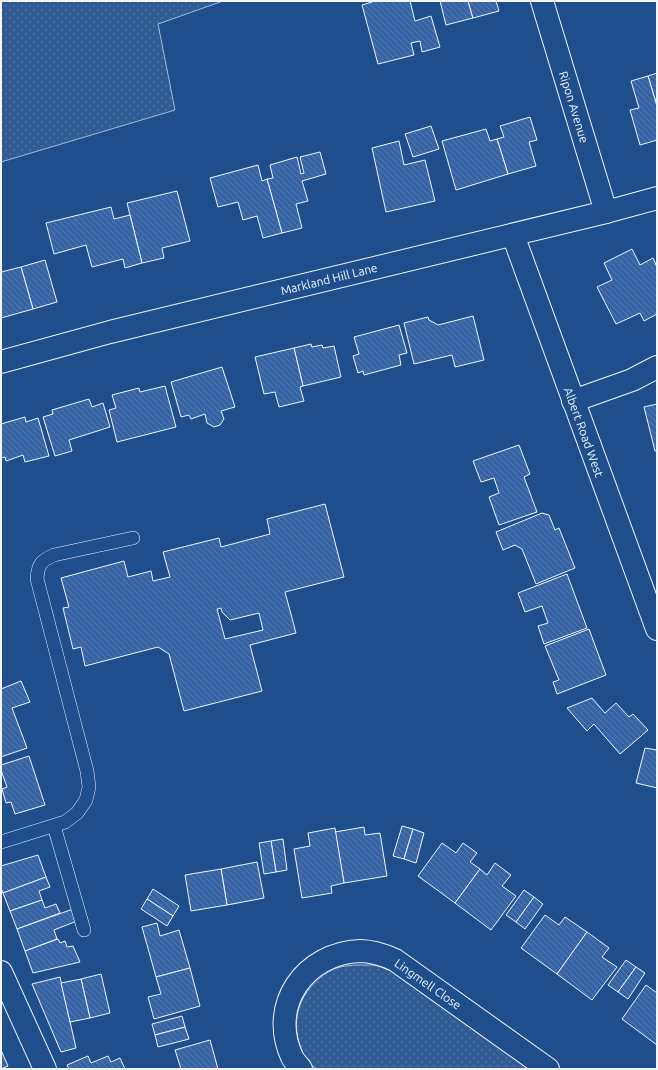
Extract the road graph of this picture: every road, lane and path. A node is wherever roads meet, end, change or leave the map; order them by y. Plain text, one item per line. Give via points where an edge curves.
1 (542, 1) edge
2 (657, 198) edge
3 (606, 212) junction
4 (513, 234) junction
5 (1, 362) edge
6 (657, 367) edge
7 (573, 401) junction
8 (133, 538) dead end
9 (657, 630) edge
10 (54, 826) junction
11 (1, 842) edge
12 (84, 930) dead end
13 (1, 975) edge
14 (45, 1069) edge
15 (301, 1069) edge
16 (548, 1069) edge

1 - 3 street, Ripon Avenue
2 - 3 street, Markland Hill Lane
3 - 4 street, Markland Hill Lane
4 - 5 street, Markland Hill Lane via 110,332
4 - 7 street, Albert Road West
6 - 7 street via 632,380
7 - 9 street, Albert Road West
8 - 10 lane via 54,555 44,560 38,568 37,579 89,787 86,800 77,813
10 - 11 lane
10 - 12 lane
13 - 14 street
15 - 16 street, Lingmell Close via 292,1058 284,1026 286,1008 292,993 301,978 312,967 343,953 361,951 395,960

